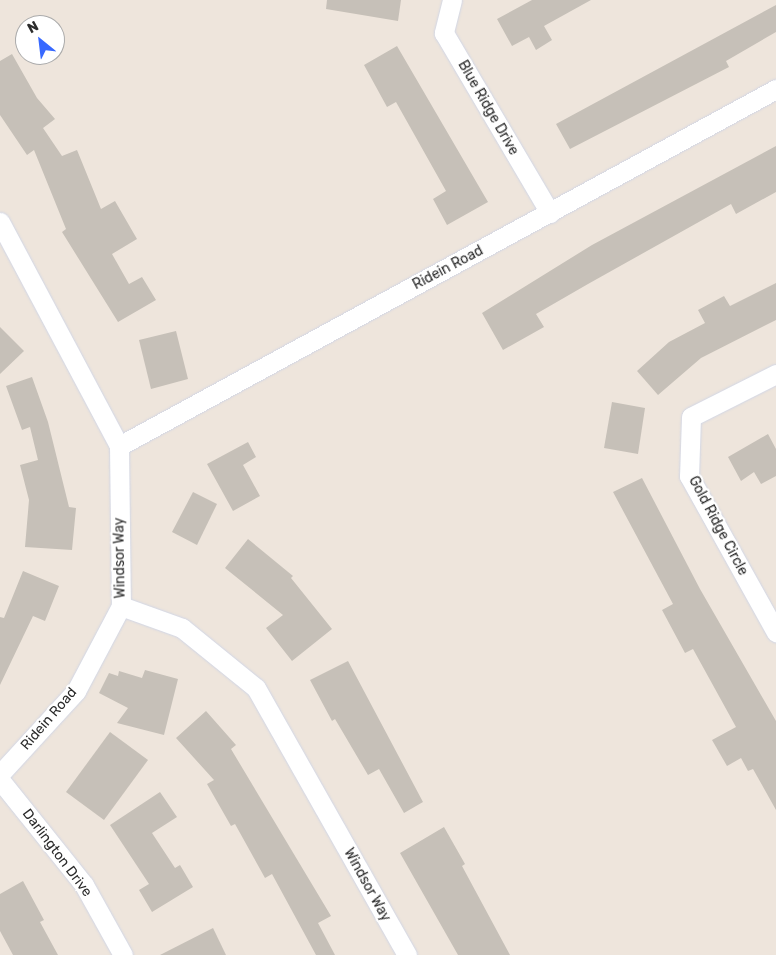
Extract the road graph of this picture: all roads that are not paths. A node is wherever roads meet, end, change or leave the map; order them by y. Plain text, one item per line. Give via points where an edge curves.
1 (452, 0) edge
2 (776, 89) edge
3 (550, 213) junction
4 (0, 222) edge
5 (776, 374) edge
6 (119, 446) junction
7 (121, 606) junction
8 (776, 632) edge
9 (0, 774) edge
10 (0, 780) edge
11 (124, 955) edge
12 (407, 955) edge

1 - 3 street, Blue Ridge Drive via 444,33
2 - 3 street, Ridein Road
3 - 6 street, Ridein Road
4 - 6 street, Windsor Way
5 - 8 street, Gold Ridge Circle via 692,417 689,476
6 - 7 street, Windsor Way
7 - 9 street, Ridein Road via 76,691
7 - 12 street, Windsor Way via 182,628 256,688
10 - 11 street, Darlington Drive via 84,885

